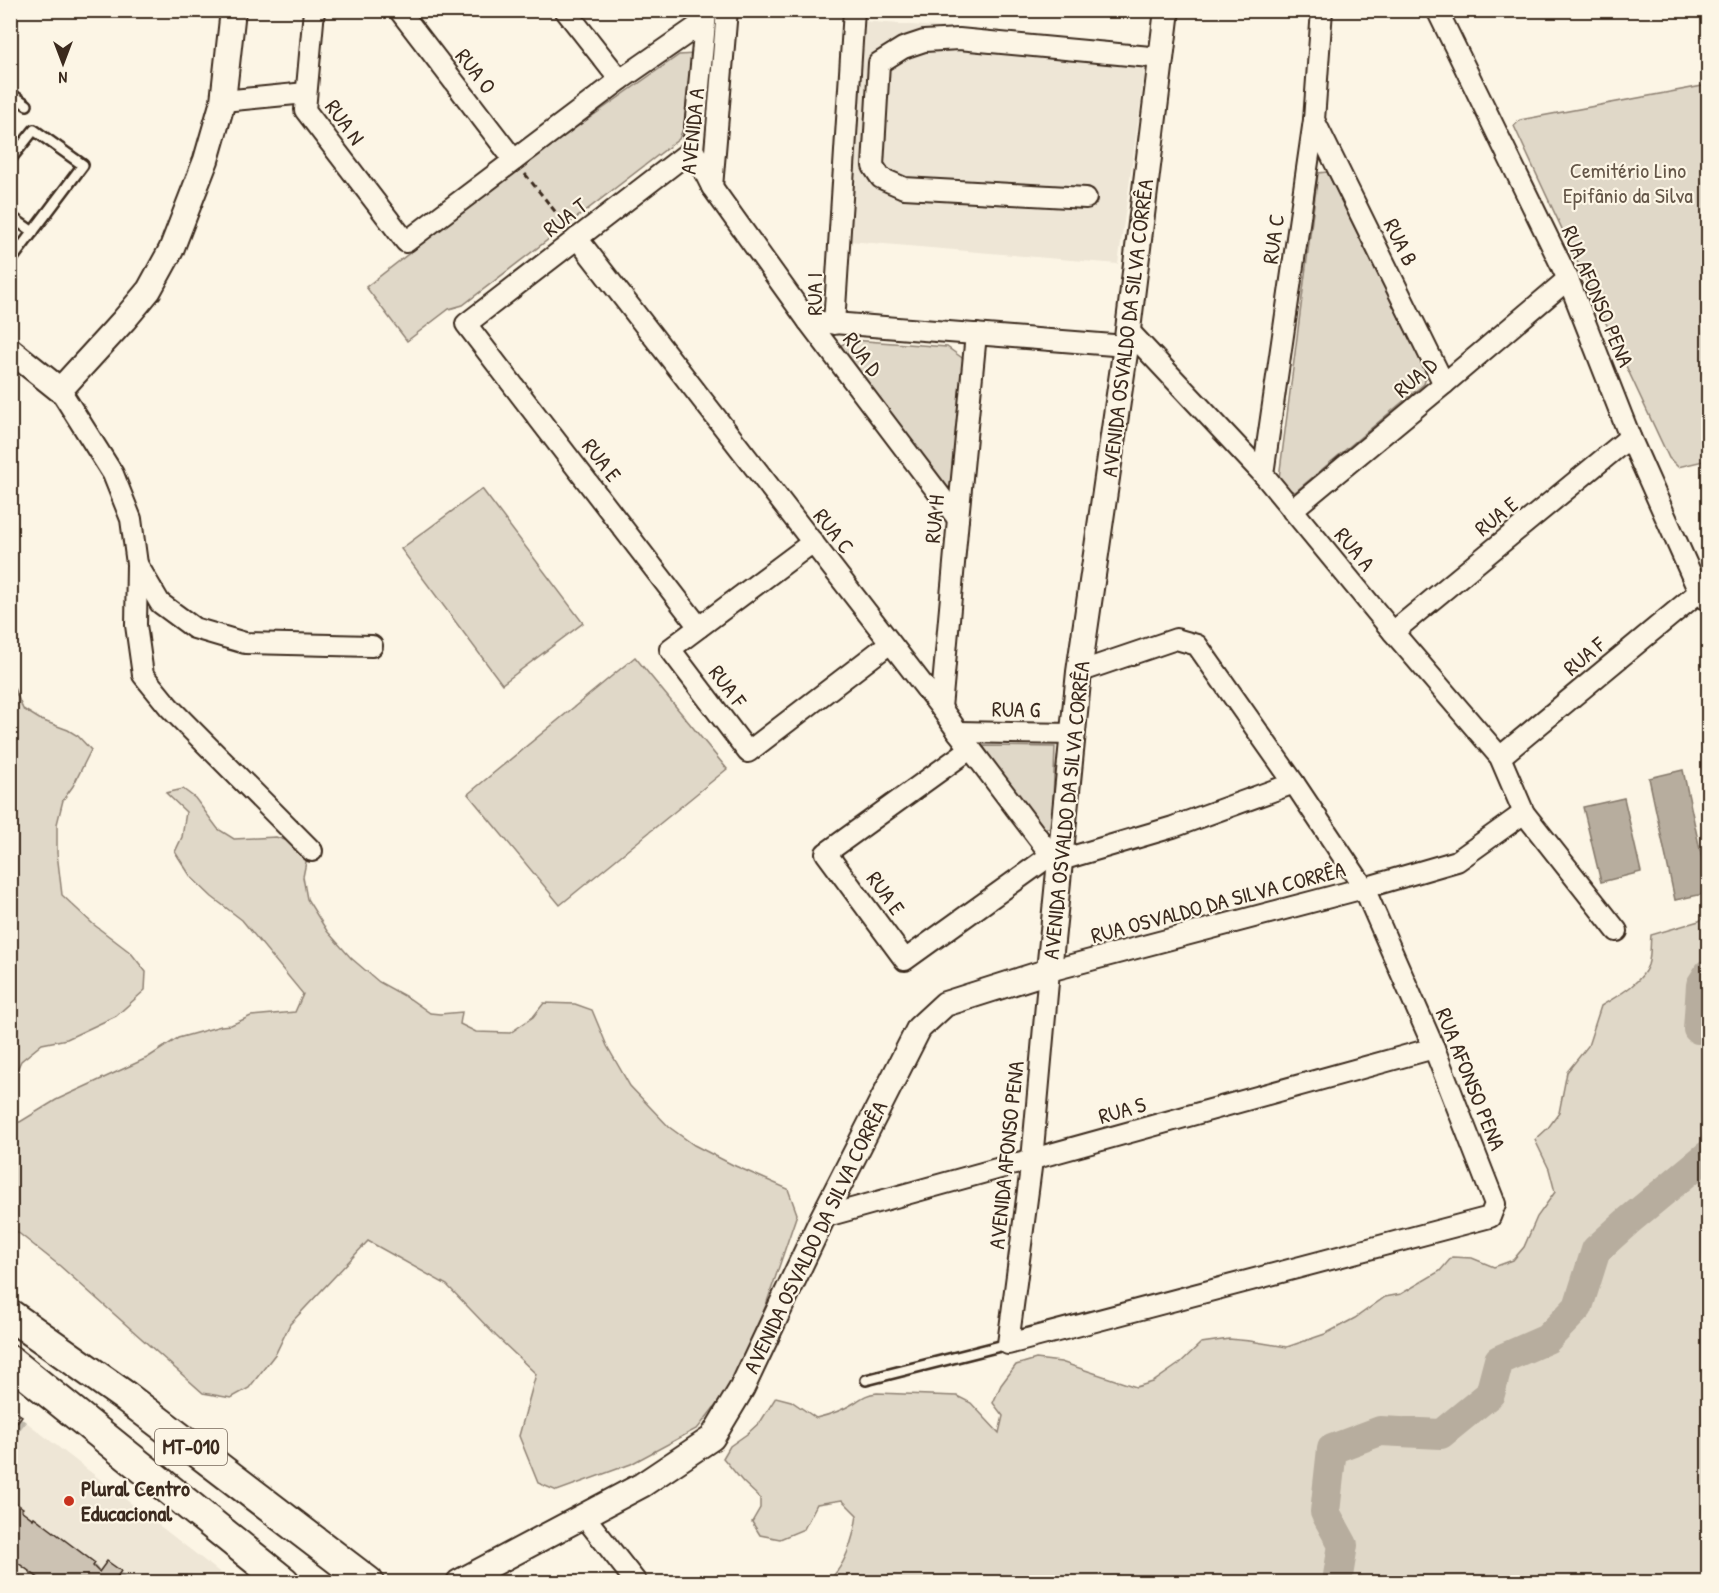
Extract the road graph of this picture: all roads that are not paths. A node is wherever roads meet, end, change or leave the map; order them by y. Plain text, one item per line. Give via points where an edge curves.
1 (232, 10) edge
2 (314, 10) edge
3 (399, 10) edge
4 (566, 10) edge
5 (727, 10) edge
6 (854, 10) edge
7 (1167, 10) edge
8 (1322, 10) edge
9 (1437, 10) edge
10 (706, 16) edge
11 (1161, 58) junction
12 (620, 80) junction
13 (10, 93) edge
14 (306, 93) junction
15 (223, 101) junction
16 (27, 105) dead end
17 (1314, 120) junction
18 (693, 149) junction
19 (10, 160) edge
20 (514, 160) junction
21 (711, 187) junction
22 (1086, 198) dead end
23 (10, 216) edge
24 (33, 232) junction
25 (576, 238) junction
26 (10, 262) edge
27 (1568, 279) junction
28 (808, 321) junction
29 (466, 324) joint
30 (834, 324) junction
31 (976, 334) junction
32 (1127, 338) junction
33 (10, 350) edge
34 (1444, 384) junction
35 (60, 390) junction
36 (1630, 437) junction
37 (1263, 474) junction
38 (1292, 510) junction
39 (957, 519) junction
40 (813, 542) junction
41 (136, 564) junction
42 (1704, 597) edge
43 (699, 627) junction
44 (1393, 632) junction
45 (890, 643) junction
46 (372, 646) dead end
47 (1079, 672) junction
48 (941, 708) junction
49 (957, 732) junction
50 (1074, 734) junction
51 (970, 749) junction
52 (1500, 758) junction
53 (1294, 783) junction
54 (1524, 813) junction
55 (312, 851) dead end
56 (1056, 858) junction
57 (1364, 888) junction
58 (1617, 932) dead end
59 (1049, 971) junction
60 (1434, 1048) junction
61 (1032, 1160) junction
62 (823, 1217) junction
63 (10, 1297) edge
64 (10, 1315) edge
65 (1008, 1344) junction
66 (10, 1361) edge
67 (10, 1374) edge
68 (866, 1380) dead end
69 (48, 1391) junction
70 (126, 1397) junction
71 (584, 1516) junction
72 (284, 1582) edge
73 (368, 1582) edge
74 (459, 1582) edge
75 (636, 1582) edge

1 - 15 street
2 - 14 street, RUA N
3 - 20 street, RUA O
4 - 12 street
5 - 21 street, AVENIDA A
6 - 30 street, RUA I
7 - 11 street, AVENIDA OSVALDO DA SILVA CORRÊA
8 - 17 street, RUA C
9 - 27 street, RUA AFONSO PENA
10 - 12 street
10 - 18 street, AVENIDA A
11 - 22 street via 959,39 924,41 879,63 873,166 881,178 904,188
11 - 32 street, AVENIDA OSVALDO DA SILVA CORRÊA
12 - 20 street
13 - 16 lane
14 - 15 street
14 - 20 street, RUA N via 305,110 406,242
15 - 35 street via 206,160 171,250 149,290
17 - 34 street, RUA B
17 - 37 street, RUA C
18 - 21 street, AVENIDA A
18 - 25 street, RUA T
19 - 24 lane via 34,130 83,165
21 - 28 street, RUA D
23 - 24 lane
24 - 26 lane
25 - 29 street, RUA T
25 - 40 street, RUA C
27 - 34 street, RUA D
27 - 36 street, RUA AFONSO PENA
28 - 30 street
28 - 39 street, RUA D
29 - 43 street, RUA E
30 - 31 street, RUA I
31 - 32 street, RUA I
31 - 39 street, RUA H
32 - 37 street, RUA A
32 - 47 street, AVENIDA OSVALDO DA SILVA CORRÊA
33 - 35 street
34 - 38 street, RUA D
35 - 41 street via 113,474 131,519
36 - 42 street, RUA AFONSO PENA
36 - 44 street, RUA E
37 - 38 street, RUA A
38 - 44 street, RUA A
39 - 48 street, RUA H
40 - 43 street, RUA F
40 - 45 street, RUA C
41 - 46 street via 160,603 194,628 245,643
41 - 55 street via 136,625 143,675 169,707
42 - 52 street, RUA F
43 - 45 street, RUA F via 670,649 748,752
44 - 52 street, RUA A
45 - 48 street, RUA C
47 - 50 street, AVENIDA OSVALDO DA SILVA CORRÊA
47 - 53 street, RUA AFONSO PENA via 1176,639 1197,645
48 - 49 street, RUA C
49 - 50 street, RUA G
49 - 51 street, RUA C
50 - 56 street, AVENIDA OSVALDO DA SILVA CORRÊA
51 - 56 street, RUA C
51 - 56 street, RUA E via 826,853 905,960
52 - 54 street, RUA A
53 - 56 street via 1173,828
53 - 57 street, RUA AFONSO PENA
54 - 57 street via 1457,861
54 - 58 street, RUA A
56 - 59 street, AVENIDA OSVALDO DA SILVA CORRÊA
57 - 59 street, RUA OSVALDO DA SILVA CORRÊA
57 - 60 street, RUA AFONSO PENA
59 - 61 street, AVENIDA AFONSO PENA
59 - 62 street, AVENIDA OSVALDO DA SILVA CORRÊA via 945,1004 919,1028
60 - 61 street, RUA S
60 - 65 street, RUA AFONSO PENA via 1495,1204 1490,1217
61 - 62 street, RUA S
61 - 65 street, AVENIDA AFONSO PENA
62 - 71 street, AVENIDA OSVALDO DA SILVA CORRÊA via 742,1388 712,1438 642,1485
63 - 70 main road
64 - 70 main road, MT-010
65 - 68 lane
66 - 69 main road, MT-010
67 - 69 main road
69 - 72 main road, MT-010
70 - 73 main road, MT-010
71 - 74 street, AVENIDA OSVALDO DA SILVA CORRÊA
71 - 75 street

